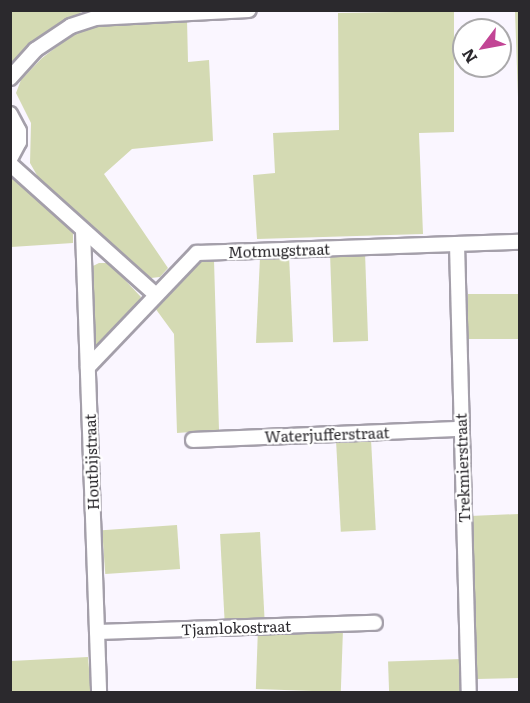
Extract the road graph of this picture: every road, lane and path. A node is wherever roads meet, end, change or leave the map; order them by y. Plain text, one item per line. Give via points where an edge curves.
1 (249, 10) edge
2 (10, 78) edge
3 (10, 114) edge
4 (10, 159) edge
5 (10, 164) edge
6 (83, 231) junction
7 (519, 242) edge
8 (457, 244) junction
9 (156, 295) junction
10 (88, 367) junction
11 (461, 429) junction
12 (193, 440) dead end
13 (375, 623) dead end
14 (97, 632) junction
15 (99, 693) edge
16 (469, 693) edge

1 - 2 street via 96,18 71,26 35,50
3 - 4 street via 19,130 19,142
5 - 6 street
6 - 9 street
6 - 10 street, Houtbijstraat
7 - 8 street, Motmugstraat
8 - 9 street, Motmugstraat via 197,253
8 - 11 street, Trekmierstraat
9 - 10 street, Motmugstraat
10 - 14 street, Houtbijstraat
11 - 12 street, Waterjufferstraat
11 - 16 street, Trekmierstraat
13 - 14 street, Tjamlokostraat
14 - 15 street, Houtbijstraat

